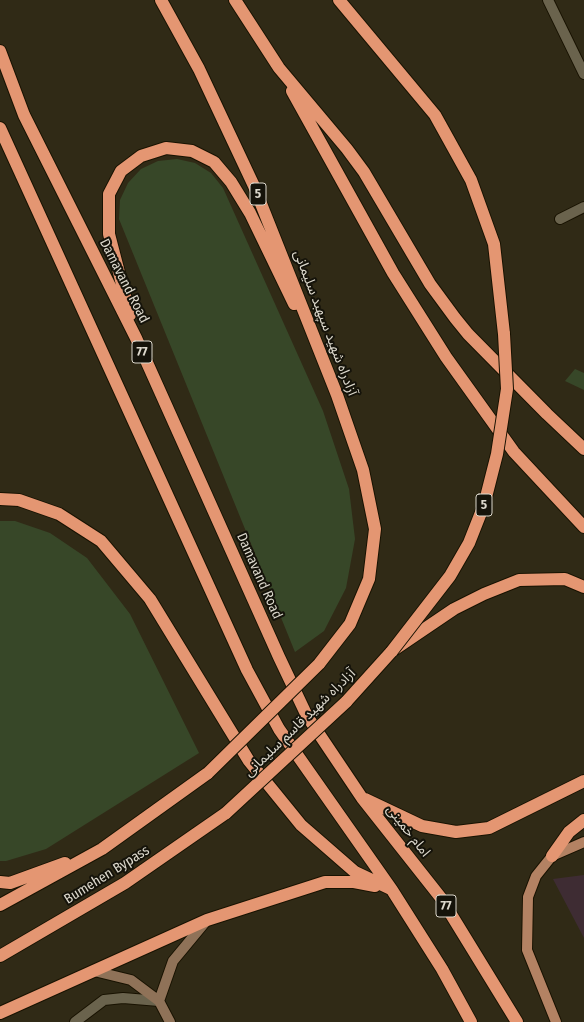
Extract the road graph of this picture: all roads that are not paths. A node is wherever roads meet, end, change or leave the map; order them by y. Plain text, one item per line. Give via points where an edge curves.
1 (161, 0) edge
2 (235, 0) edge
3 (339, 0) edge
4 (548, 0) edge
5 (0, 51) edge
6 (279, 68) junction
7 (584, 74) edge
8 (0, 128) edge
9 (584, 207) edge
10 (560, 219) dead end
11 (136, 338) junction
12 (337, 395) junction
13 (584, 449) edge
14 (0, 499) edge
15 (584, 527) edge
16 (584, 588) edge
17 (392, 651) junction
18 (279, 656) joint
19 (319, 664) joint
20 (584, 781) edge
21 (362, 798) junction
22 (226, 813) joint
23 (584, 820) edge
24 (584, 842) edge
25 (102, 849) junction
26 (552, 856) junction
27 (0, 882) edge
28 (392, 890) junction
29 (0, 905) edge
30 (207, 920) junction
31 (0, 956) edge
32 (94, 971) junction
33 (159, 1001) junction
34 (0, 1013) edge
35 (76, 1022) edge
36 (170, 1022) edge
37 (472, 1022) edge
38 (517, 1022) edge
39 (556, 1022) edge

1 - 12 highway, آزادراه شهید سپهبد سلیمانی / 5 via 199,69 254,186
2 - 6 highway
3 - 17 highway, 5, bridge via 435,115 471,180 494,244 504,334 507,389 497,454 484,505 469,543 450,576
4 - 7 street
5 - 11 highway, Damavand Road / 77 via 24,115
6 - 13 highway via 348,149 430,284 455,318
6 - 15 highway via 393,273 446,357 514,452
8 - 28 highway via 247,670 279,729
9 - 10 street
11 - 12 highway via 109,234 109,194 122,172 142,156 166,148 192,151 214,162 231,182 250,213
11 - 18 highway, Damavand Road / 77
12 - 19 highway, آزادراه شهید سپهبد سلیمانی / 5 via 363,470 375,529 369,579 350,624
14 - 28 highway via 19,500 59,514 101,541 150,599 248,762 301,825 355,872
16 - 17 highway via 565,579 519,580 454,610
17 - 22 highway, آزادراه شهید قاسم سلیمانی / 5, bridge via 346,702
18 - 21 highway, امام خمینی / 77 via 307,716
19 - 25 highway, آزادراه شهید قاسم سلیمانی, bridge via 208,773
20 - 21 highway via 489,828 456,832 422,826
21 - 38 highway, امام خمینی / 77 via 441,898
22 - 31 highway, Bumehen Bypass via 125,883
23 - 26 highway via 569,832
24 - 26 main road
25 - 27 highway via 10,883
25 - 29 highway, Bumehen Bypass
26 - 39 main road via 536,876 528,896 527,950
28 - 30 highway via 354,882 325,882
28 - 37 highway
30 - 32 highway
30 - 33 street via 174,961
32 - 33 street via 131,980
32 - 34 highway
33 - 35 street via 123,998 104,1000
33 - 36 street

